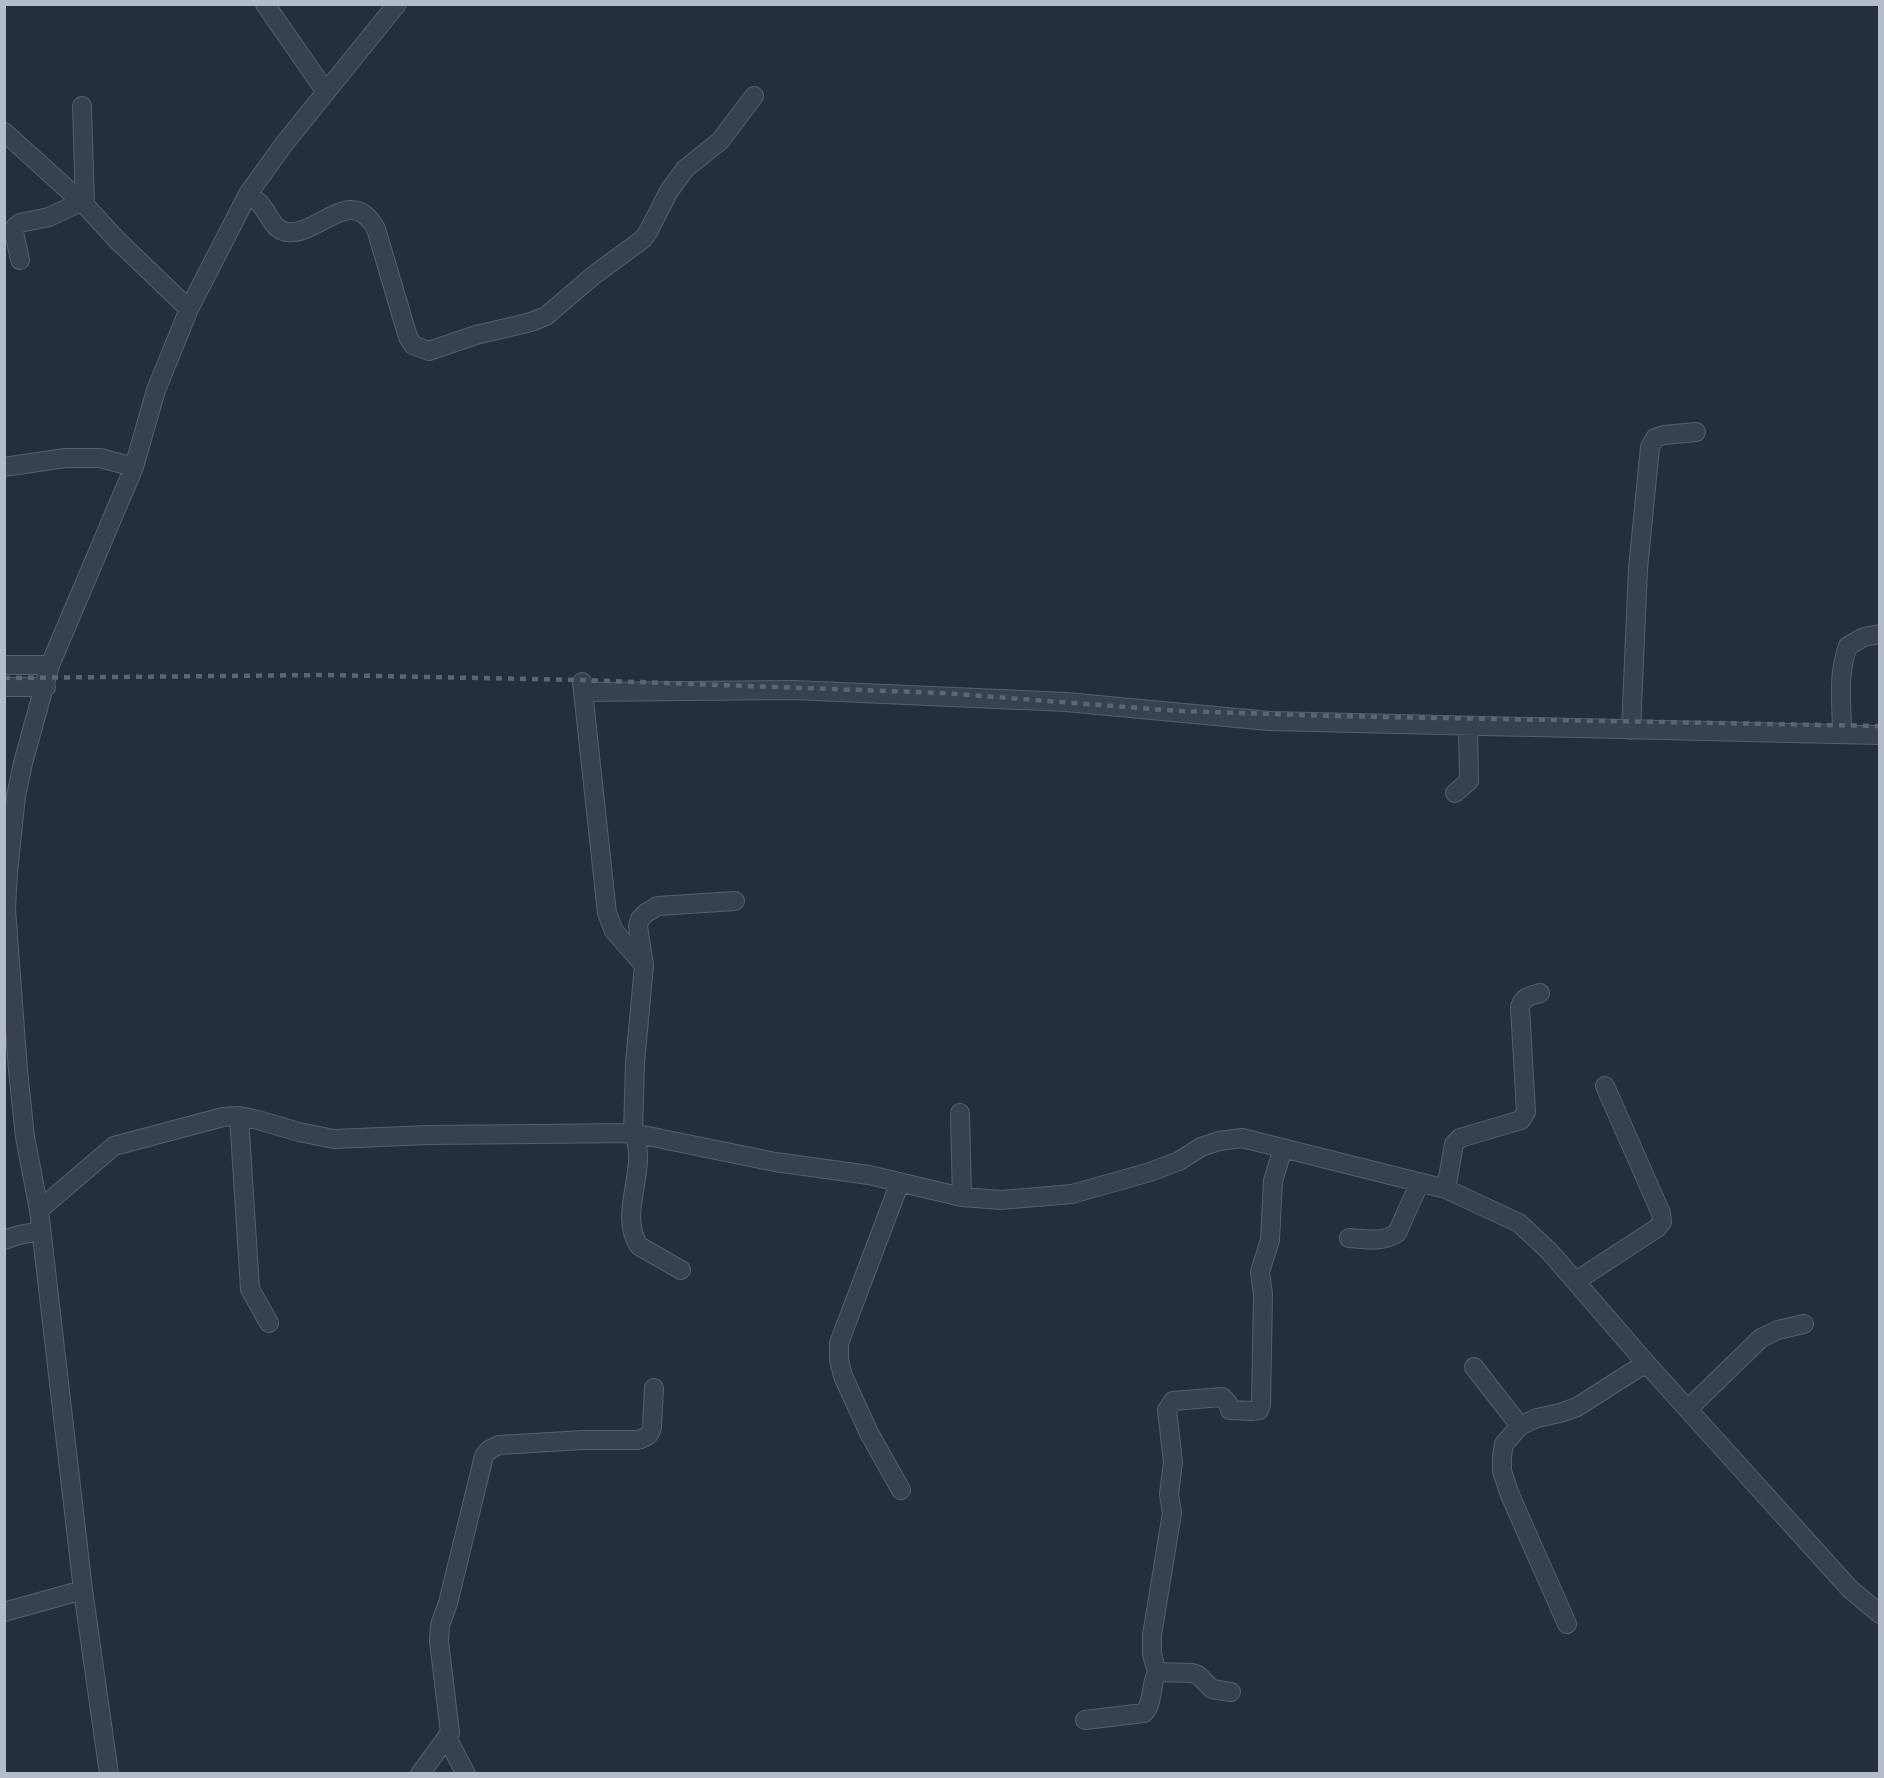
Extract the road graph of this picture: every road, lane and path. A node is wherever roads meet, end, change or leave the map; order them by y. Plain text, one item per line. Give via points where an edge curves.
1 (265, 4) edge
2 (397, 4) edge
3 (326, 92) junction
4 (754, 96) dead end
5 (82, 106) dead end
6 (4, 132) edge
7 (248, 194) junction
8 (83, 203) junction
9 (20, 260) dead end
10 (189, 309) junction
11 (1696, 432) dead end
12 (4, 467) edge
13 (134, 467) junction
14 (1880, 634) edge
15 (4, 665) edge
16 (50, 665) junction
17 (4, 687) edge
18 (46, 687) junction
19 (1468, 726) junction
20 (1631, 730) junction
21 (1842, 734) junction
22 (1880, 735) edge
23 (1455, 793) dead end
24 (735, 901) dead end
25 (644, 965) junction
26 (1540, 993) dead end
27 (1605, 1086) dead end
28 (960, 1113) dead end
29 (239, 1116) junction
30 (633, 1133) junction
31 (1283, 1148) junction
32 (900, 1182) junction
33 (1420, 1182) junction
34 (1446, 1189) junction
35 (962, 1197) junction
36 (39, 1210) junction
37 (40, 1231) junction
38 (1349, 1238) dead end
39 (4, 1240) edge
40 (681, 1270) dead end
41 (1576, 1281) junction
42 (269, 1323) dead end
43 (1804, 1324) dead end
44 (1646, 1363) junction
45 (1474, 1367) dead end
46 (654, 1388) dead end
47 (1688, 1409) junction
48 (1520, 1426) junction
49 (901, 1490) dead end
50 (83, 1590) junction
51 (4, 1612) edge
52 (1880, 1614) edge
53 (1567, 1624) dead end
54 (1157, 1672) junction
55 (1232, 1692) dead end
56 (1085, 1720) dead end
57 (447, 1738) junction
58 (109, 1773) edge
59 (420, 1773) edge
60 (466, 1773) edge

1 - 3 street
2 - 3 street
3 - 7 street
4 - 7 street via 720,141 685,169 637,245 546,316 437,349 423,350 408,337 370,218 351,210 287,232 274,226 260,203
5 - 8 street
6 - 8 street
7 - 10 street
8 - 9 street via 15,227
8 - 10 street
10 - 13 street via 156,390
11 - 20 street via 1664,435 1655,438 1650,447 1638,569
12 - 13 street via 65,458 100,458
13 - 16 street
14 - 21 street via 1856,640 1848,646 1842,661
15 - 16 street
16 - 18 street
17 - 18 street
18 - 36 street via 16,796 6,909 25,1137
19 - 20 street
19 - 23 street via 1469,781
19 - 25 street via 1269,721 1066,702 583,686 607,913 614,931
20 - 21 street
21 - 22 street
24 - 25 street via 658,906 646,913 638,926
25 - 30 street
26 - 34 street via 1522,1000 1520,1007 1526,1112 1521,1120 1460,1138 1454,1144
27 - 41 street via 1662,1222
28 - 35 street
29 - 30 street via 334,1138
29 - 36 street via 203,1121 114,1146
29 - 42 street via 250,1289
30 - 32 street
30 - 40 street via 637,1141 631,1226 634,1240
31 - 33 street
31 - 35 street via 1242,1138 1218,1141 1150,1172 1072,1194 1001,1200
31 - 54 street via 1274,1181 1270,1240 1260,1272 1263,1294 1259,1410 1230,1410 1222,1397 1173,1401 1167,1410 1173,1462 1169,1494 1172,1513 1152,1635
32 - 35 street
32 - 49 street via 838,1353 843,1376 869,1433
33 - 34 street
33 - 38 street via 1397,1233 1381,1240
34 - 41 street via 1519,1223
36 - 37 street
37 - 39 street
37 - 50 street
41 - 44 street
43 - 47 street via 1761,1338
44 - 47 street
44 - 48 street via 1577,1407
45 - 48 street
46 - 57 street via 652,1427 647,1437 499,1445 484,1456 440,1624 450,1728
47 - 52 street via 1850,1589
48 - 53 street via 1504,1444 1502,1471
50 - 51 street
50 - 58 street
54 - 55 street via 1192,1673 1212,1689
54 - 56 street via 1144,1713
57 - 59 street
57 - 60 street

